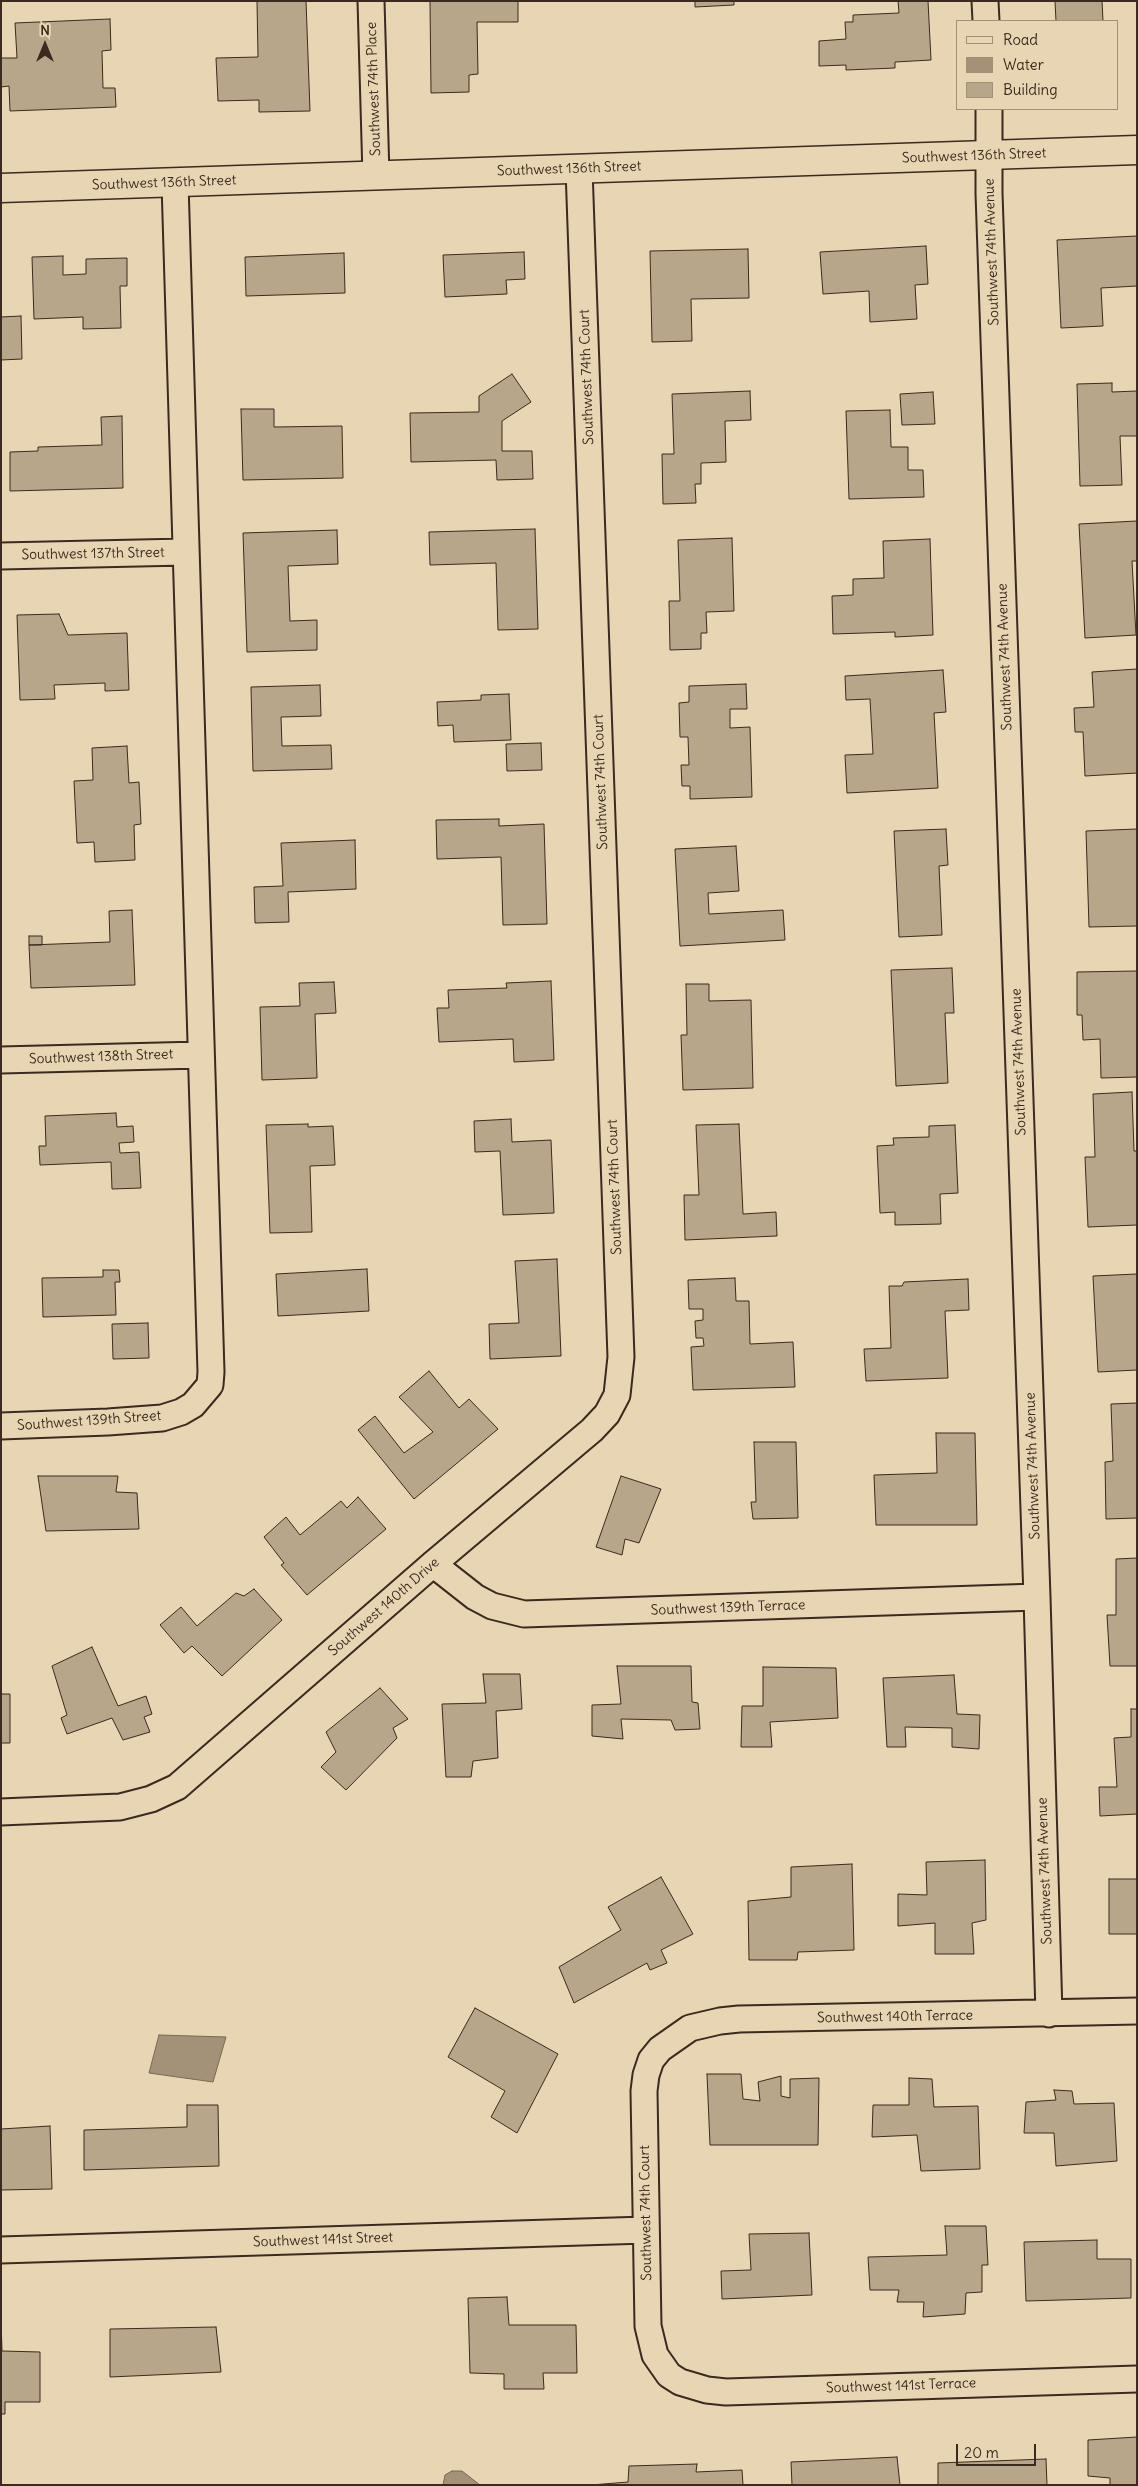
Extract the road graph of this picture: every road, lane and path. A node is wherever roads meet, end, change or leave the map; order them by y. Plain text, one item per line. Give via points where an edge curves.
1 (371, 1) edge
2 (985, 1) edge
3 (986, 20) edge
4 (989, 110) edge
5 (1137, 150) edge
6 (989, 155) junction
7 (579, 169) junction
8 (376, 176) junction
9 (175, 182) junction
10 (1, 188) edge
11 (185, 552) junction
12 (1, 556) edge
13 (200, 1054) junction
14 (1, 1060) edge
15 (617, 1395) joint
16 (1, 1426) edge
17 (433, 1564) junction
18 (1037, 1597) junction
19 (1, 1812) edge
20 (1137, 2011) edge
21 (1049, 2014) junction
22 (660, 2049) joint
23 (646, 2230) junction
24 (1, 2250) edge
25 (669, 2375) joint
26 (1137, 2379) edge

1 - 8 street, Southwest 74th Place
2 - 3 street
4 - 6 street, Southwest 74th Avenue
5 - 6 street, Southwest 136th Street
6 - 7 street, Southwest 136th Street
6 - 18 street, Southwest 74th Avenue
7 - 8 street, Southwest 136th Street
7 - 15 street, Southwest 74th Court via 620,1347
8 - 9 street, Southwest 136th Street
9 - 10 street, Southwest 136th Street
9 - 11 street
11 - 12 street, Southwest 137th Street
11 - 13 street
13 - 14 street, Southwest 138th Street
13 - 16 street, Southwest 139th Street via 210,1384 201,1398 182,1412 162,1418
15 - 17 street, Southwest 140th Drive via 607,1414 592,1430
17 - 18 street, Southwest 139th Terrace via 475,1597 492,1606 524,1614
17 - 19 street, Southwest 140th Drive via 191,1777 170,1790 139,1803 95,1809
18 - 21 street, Southwest 74th Avenue
20 - 21 street, Southwest 140th Terrace
21 - 22 street, Southwest 140th Terrace via 739,2019 690,2028
22 - 23 street, Southwest 74th Court via 651,2060 644,2091
23 - 24 street, Southwest 141st Street
23 - 25 street, Southwest 74th Court via 650,2340 654,2355
25 - 26 street, Southwest 141st Terrace via 693,2387 726,2392

